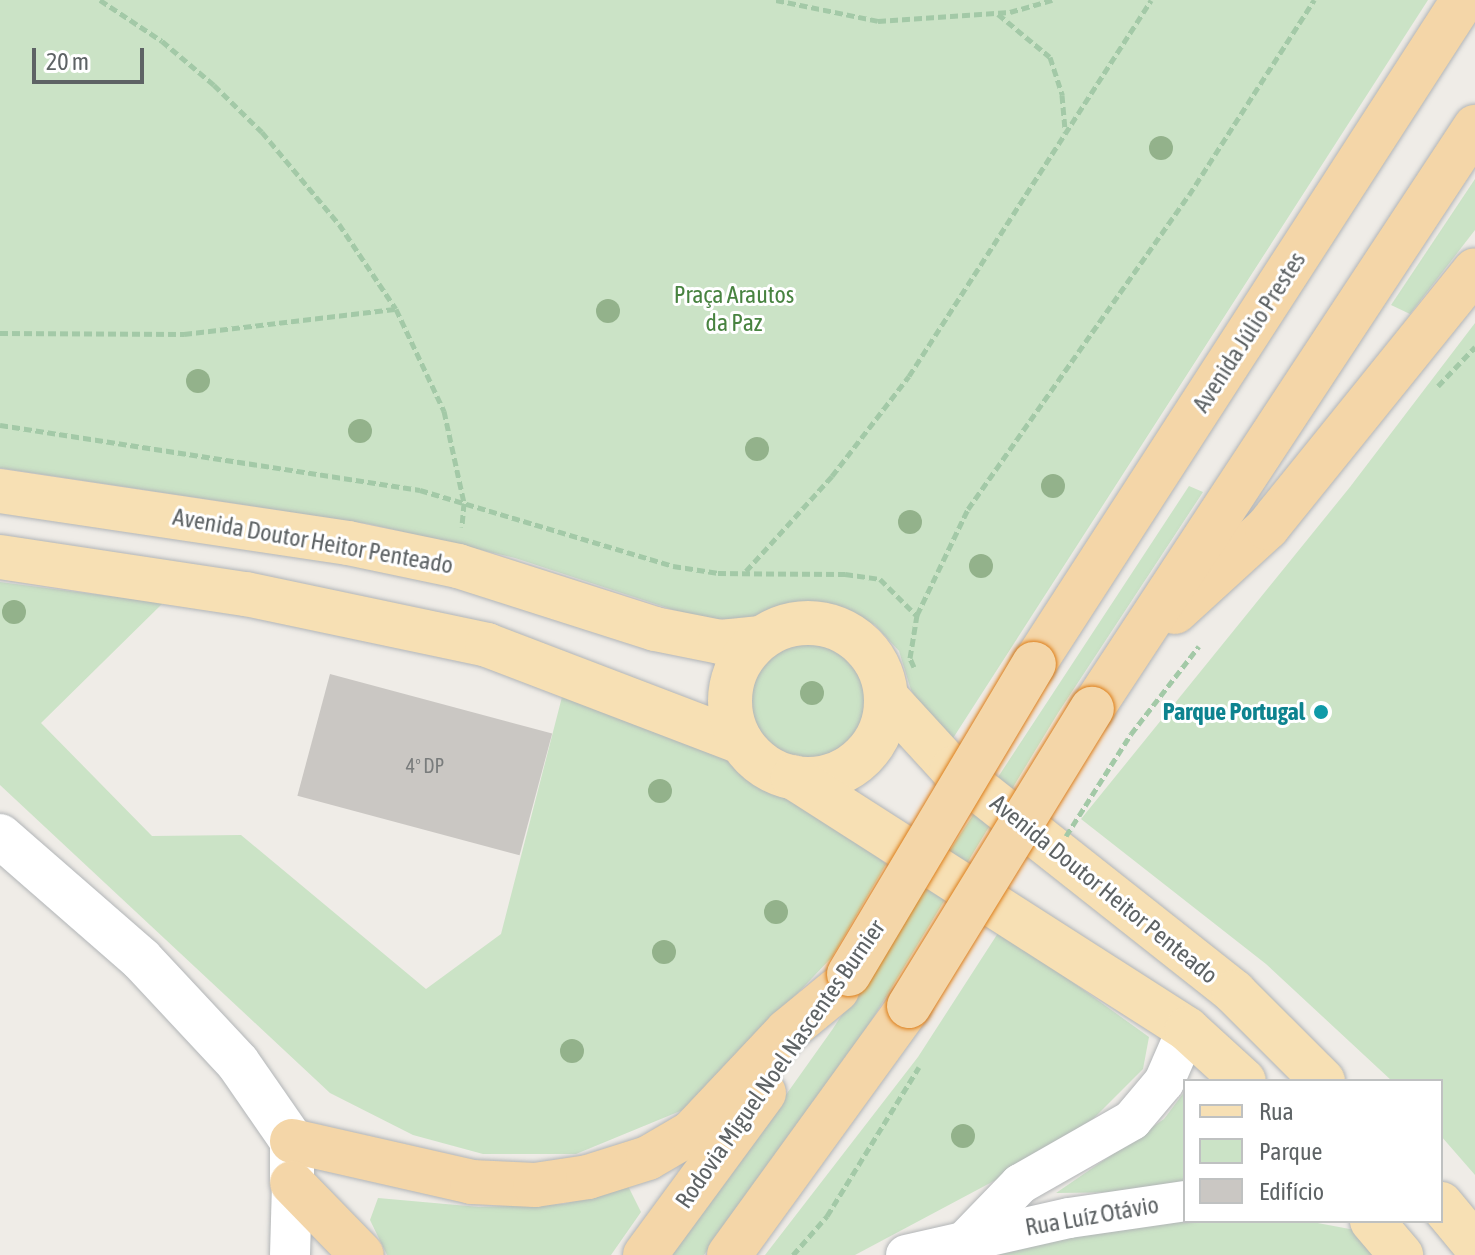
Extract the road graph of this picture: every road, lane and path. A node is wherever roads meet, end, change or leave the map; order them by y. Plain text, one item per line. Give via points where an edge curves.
1 (100, 0) edge
2 (776, 0) edge
3 (1052, 0) edge
4 (1151, 0) edge
5 (1314, 0) edge
6 (1463, 0) edge
7 (996, 13) junction
8 (1475, 127) edge
9 (1065, 134) junction
10 (1475, 270) edge
11 (396, 309) junction
12 (0, 333) edge
13 (0, 425) edge
14 (0, 491) edge
15 (464, 503) junction
16 (0, 557) edge
17 (458, 566) junction
18 (745, 572) junction
19 (917, 615) junction
20 (761, 638) junction
21 (1128, 654) junction
22 (1034, 664) joint
23 (903, 689) junction
24 (741, 742) junction
25 (793, 777) junction
26 (0, 836) edge
27 (843, 982) junction
28 (1187, 1029) junction
29 (928, 1053) dead end
30 (1242, 1079) edge
31 (1321, 1079) edge
32 (292, 1162) junction
33 (1183, 1201) edge
34 (1443, 1206) edge
35 (1374, 1223) edge
36 (966, 1240) junction
37 (1475, 1245) edge
38 (290, 1255) edge
39 (362, 1255) edge
40 (645, 1255) edge
41 (729, 1255) edge
42 (793, 1255) edge
43 (906, 1255) edge
44 (1401, 1255) edge

1 - 11 path via 162,41 262,132 339,224
2 - 7 path via 878,21
3 - 7 path
4 - 9 path
5 - 19 path via 1189,195 968,509
6 - 22 highway, Avenida Júlio Prestes
7 - 9 path via 1050,57 1062,95
8 - 21 highway
9 - 18 path via 909,376 832,476
10 - 21 highway via 1267,528
11 - 12 path via 184,334
11 - 15 path via 444,411
13 - 15 path via 307,470
14 - 17 main road, Avenida Doutor Heitor Penteado via 348,543
15 - 17 path
15 - 18 path via 673,566
16 - 24 main road via 246,594 487,645
17 - 20 main road, Avenida Doutor Heitor Penteado via 655,629 720,642
18 - 19 path via 880,579
19 - 23 path
20 - 23 main road via 806,623 830,626 870,653
20 - 24 main road via 734,675 731,709
21 - 41 highway, bridge via 909,1006
22 - 27 highway, Rodovia Miguel Noel Nascentes Burnier, bridge
23 - 25 main road via 872,747 853,765 829,777
23 - 31 main road, Avenida Doutor Heitor Penteado via 952,769 1234,992
24 - 25 main road via 756,760
25 - 28 main road
26 - 32 main road via 141,959 238,1063
27 - 32 highway via 787,1031 691,1133 648,1158 588,1177 535,1185
27 - 40 highway, Rodovia Miguel Noel Nascentes Burnier
28 - 30 main road
28 - 36 street via 1164,1082 1132,1120 1020,1184
29 - 42 path via 827,1216
32 - 38 street
32 - 39 highway
33 - 36 street, Rua Luíz Otávio
34 - 37 main road
35 - 44 main road
36 - 43 street, Rua Luíz Otávio

